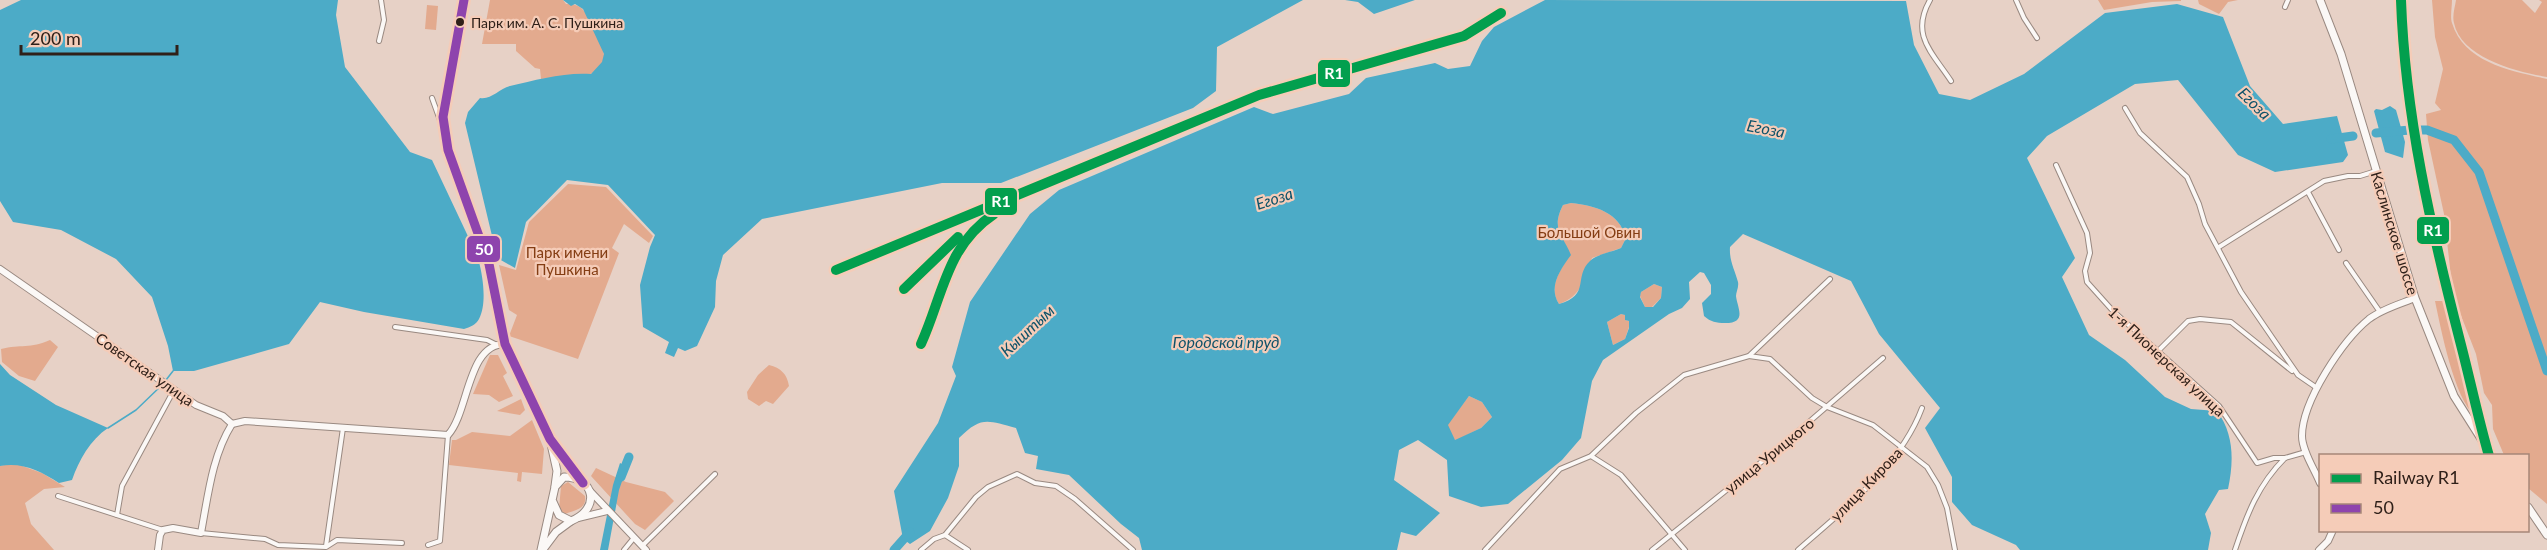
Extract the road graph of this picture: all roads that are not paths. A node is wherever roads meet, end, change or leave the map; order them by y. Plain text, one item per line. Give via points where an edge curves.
1 (381, 0) edge
2 (464, 0) edge
3 (1930, 0) edge
4 (2016, 0) edge
5 (2288, 0) edge
6 (2320, 0) edge
7 (2285, 8) dead end
8 (2037, 38) dead end
9 (379, 41) dead end
10 (1951, 81) dead end
11 (432, 98) dead end
12 (2125, 108) dead end
13 (444, 128) junction
14 (2056, 165) dead end
15 (2376, 171) junction
16 (2308, 192) junction
17 (2219, 248) junction
18 (2339, 250) dead end
19 (2346, 263) dead end
20 (0, 268) edge
21 (1830, 279) dead end
22 (2415, 298) junction
23 (2380, 312) junction
24 (395, 327) dead end
25 (495, 344) junction
26 (505, 344) junction
27 (2159, 350) junction
28 (1749, 356) junction
29 (1883, 358) dead end
30 (2298, 375) junction
31 (2318, 388) junction
32 (174, 390) junction
33 (1827, 407) junction
34 (1922, 408) dead end
35 (232, 424) junction
36 (343, 428) junction
37 (448, 435) junction
38 (550, 438) junction
39 (1902, 447) junction
40 (2307, 452) junction
41 (2491, 454) edge
42 (1591, 456) junction
43 (2285, 458) junction
44 (715, 474) dead end
45 (2319, 481) edge
46 (583, 483) junction
47 (555, 487) junction
48 (589, 491) junction
49 (58, 496) dead end
50 (553, 502) junction
51 (2529, 508) edge
52 (607, 511) junction
53 (117, 515) junction
54 (573, 520) junction
55 (163, 530) junction
56 (201, 532) junction
57 (2332, 532) edge
58 (945, 535) junction
59 (2547, 535) edge
60 (1671, 536) junction
61 (633, 539) junction
62 (402, 543) dead end
63 (428, 545) dead end
64 (326, 547) junction
65 (644, 548) edge
66 (158, 550) edge
67 (542, 550) edge
68 (624, 550) edge
69 (921, 550) edge
70 (968, 550) edge
71 (1133, 550) edge
72 (1485, 550) edge
73 (1652, 550) edge
74 (1684, 550) edge
75 (1798, 550) edge
76 (1955, 550) edge
77 (2235, 550) edge
78 (2319, 550) edge

1 - 9 street via 384,20
2 - 13 main road
3 - 10 street via 1921,22 1924,40
4 - 8 street
5 - 7 street
6 - 15 main road, Каслинское шоссе via 2341,54
11 - 13 street
12 - 17 street via 2140,133 2187,177
13 - 26 main road via 448,150 489,264
14 - 27 street, 1-я Пионерская улица via 2087,233 2087,282 2113,311
15 - 16 street via 2324,181
15 - 22 main road, Каслинское шоссе
16 - 17 street
16 - 18 street
17 - 30 street via 2241,292
19 - 23 street
20 - 32 street, Советская улица
21 - 28 street
22 - 23 street
22 - 41 main road, Каслинское шоссе via 2454,396
23 - 31 street via 2349,338
24 - 25 street
25 - 26 street
25 - 37 street via 478,361 458,419
26 - 38 main road
27 - 30 street via 2188,321 2231,322
27 - 43 street, 1-я Пионерская улица via 2219,406 2257,463
28 - 33 street via 1770,359
28 - 42 street via 1684,375
29 - 33 street, улица Урицкого
30 - 31 street
31 - 40 street via 2301,438
32 - 35 street, Советская улица
32 - 53 street via 122,486
33 - 39 street via 1873,425
33 - 60 street, улица Урицкого
34 - 39 street, улица Кирова
35 - 36 street via 245,421
35 - 56 street via 210,484
36 - 37 street
36 - 64 street
37 - 63 street via 440,542
38 - 46 main road
38 - 47 main road via 557,471
39 - 75 street, улица Кирова via 1865,488
39 - 76 street via 1927,467 1938,484
40 - 43 street
40 - 45 street
42 - 60 street via 1621,475
42 - 72 street via 1560,469
43 - 77 street via 2267,476
44 - 65 street
46 - 47 main road via 564,477
46 - 48 main road
47 - 50 main road
48 - 52 street
48 - 54 main road via 591,504
49 - 53 street
50 - 54 main road via 559,515
50 - 67 main road
51 - 59 main road
52 - 54 street
52 - 61 street
53 - 55 street
54 - 67 main road via 556,532
55 - 56 street
55 - 66 street
56 - 64 street via 265,539 278,545
57 - 78 street
58 - 69 street
58 - 70 street
58 - 71 street via 976,497 1017,474 1035,483 1056,486
60 - 73 street, улица Урицкого
60 - 74 street
61 - 65 street
61 - 68 street
62 - 64 street via 337,540

